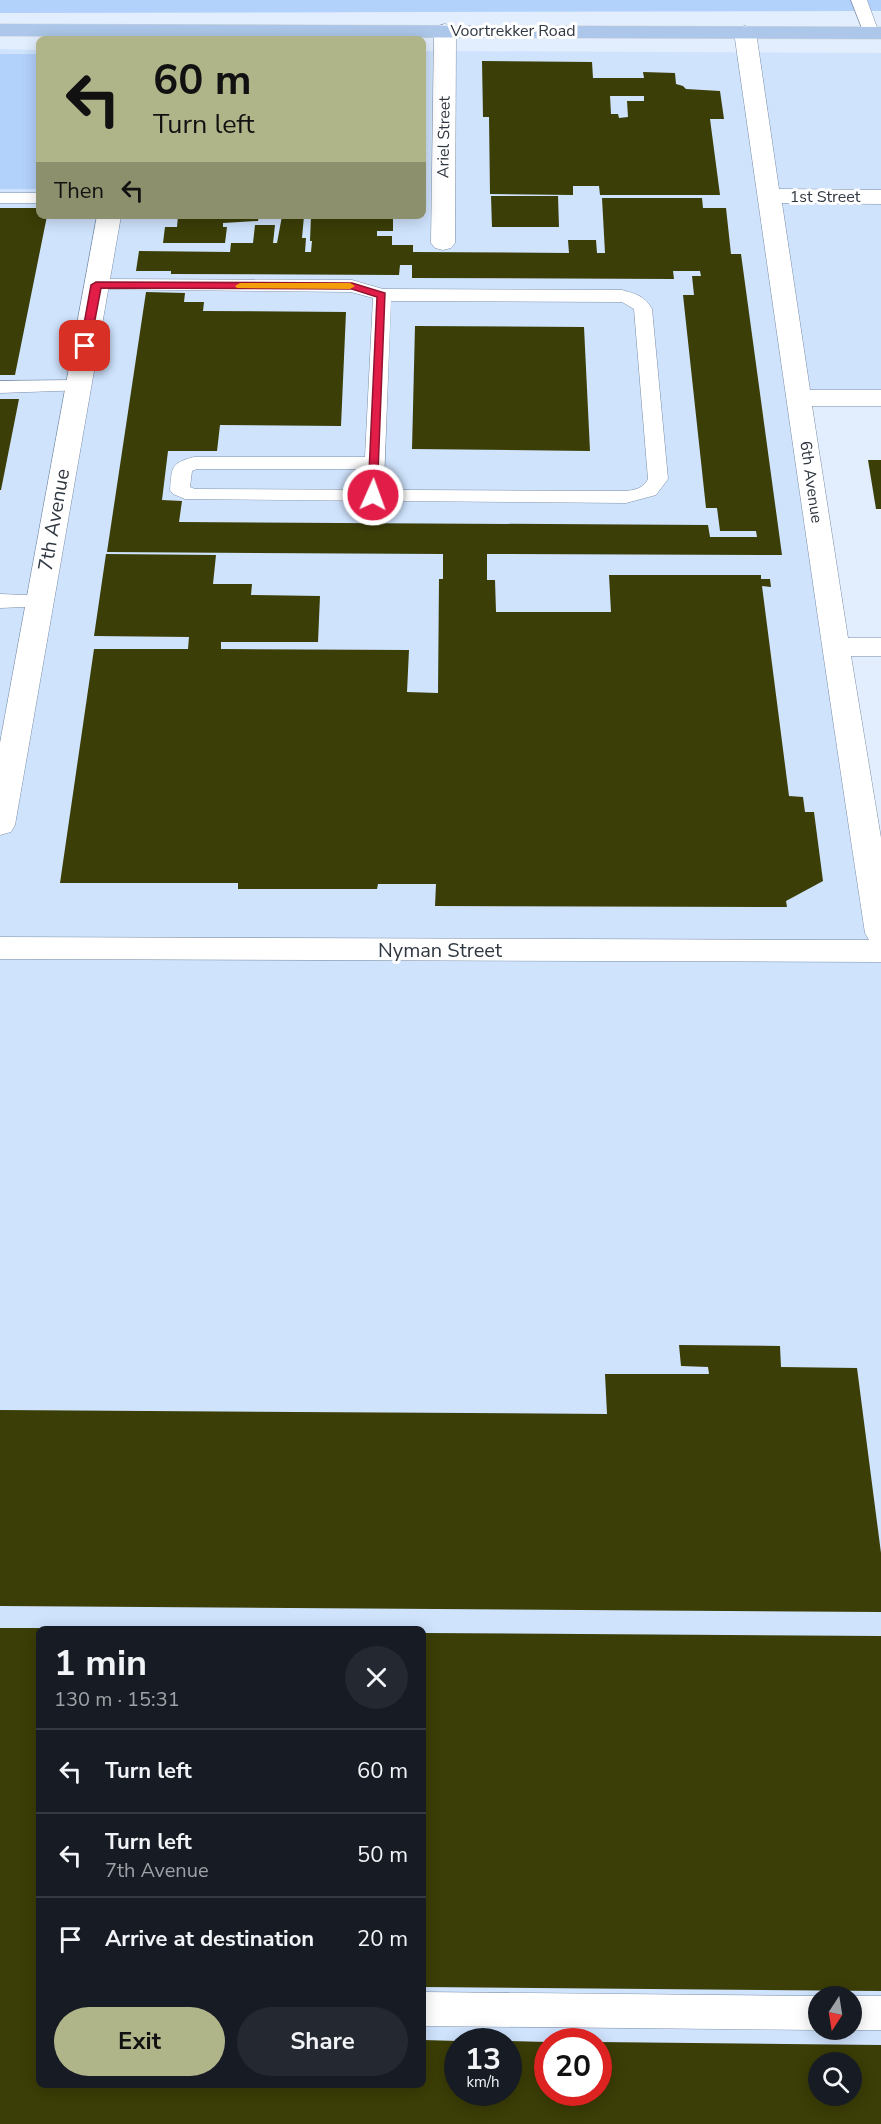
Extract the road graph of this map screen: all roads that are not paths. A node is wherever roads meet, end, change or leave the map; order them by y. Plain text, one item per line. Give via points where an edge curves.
1 (859, 0) edge
2 (0, 30) edge
3 (445, 30) junction
4 (745, 32) junction
5 (876, 33) edge
6 (141, 34) edge
7 (768, 196) junction
8 (881, 197) edge
9 (0, 198) edge
10 (36, 198) edge
11 (108, 219) edge
12 (443, 243) dead end
13 (96, 285) junction
14 (382, 295) junction
15 (78, 386) junction
16 (0, 387) edge
17 (799, 398) junction
18 (881, 398) edge
19 (375, 463) junction
20 (373, 495) junction
21 (0, 600) edge
22 (40, 601) junction
23 (836, 647) junction
24 (881, 647) edge
25 (0, 825) edge
26 (881, 933) edge
27 (0, 948) edge
28 (881, 951) edge
29 (426, 2009) edge
30 (808, 2013) edge
31 (862, 2013) edge
32 (881, 2013) edge

1 - 5 lane
2 - 6 main road, Voortrekker Road
3 - 4 main road, Voortrekker Road
3 - 6 main road, Voortrekker Road
3 - 12 street, Ariel Street
4 - 5 main road, Voortrekker Road
4 - 7 street, 6th Avenue
7 - 8 street, 1st Street
7 - 17 street, 6th Avenue
9 - 10 lane
11 - 13 street, 7th Avenue
13 - 14 lane via 352,286
13 - 15 street, 7th Avenue
14 - 19 lane
14 - 20 lane via 622,296 636,300 643,309 658,479 651,489 626,497
15 - 16 lane
15 - 22 street, 7th Avenue
17 - 18 street
17 - 23 street, 6th Avenue
19 - 20 lane
19 - 20 lane via 194,463 182,468 179,487 192,495
21 - 22 lane
22 - 25 street, 7th Avenue
23 - 24 street
23 - 26 street, 6th Avenue
27 - 28 street, Nyman Street
29 - 30 lane
31 - 32 lane

